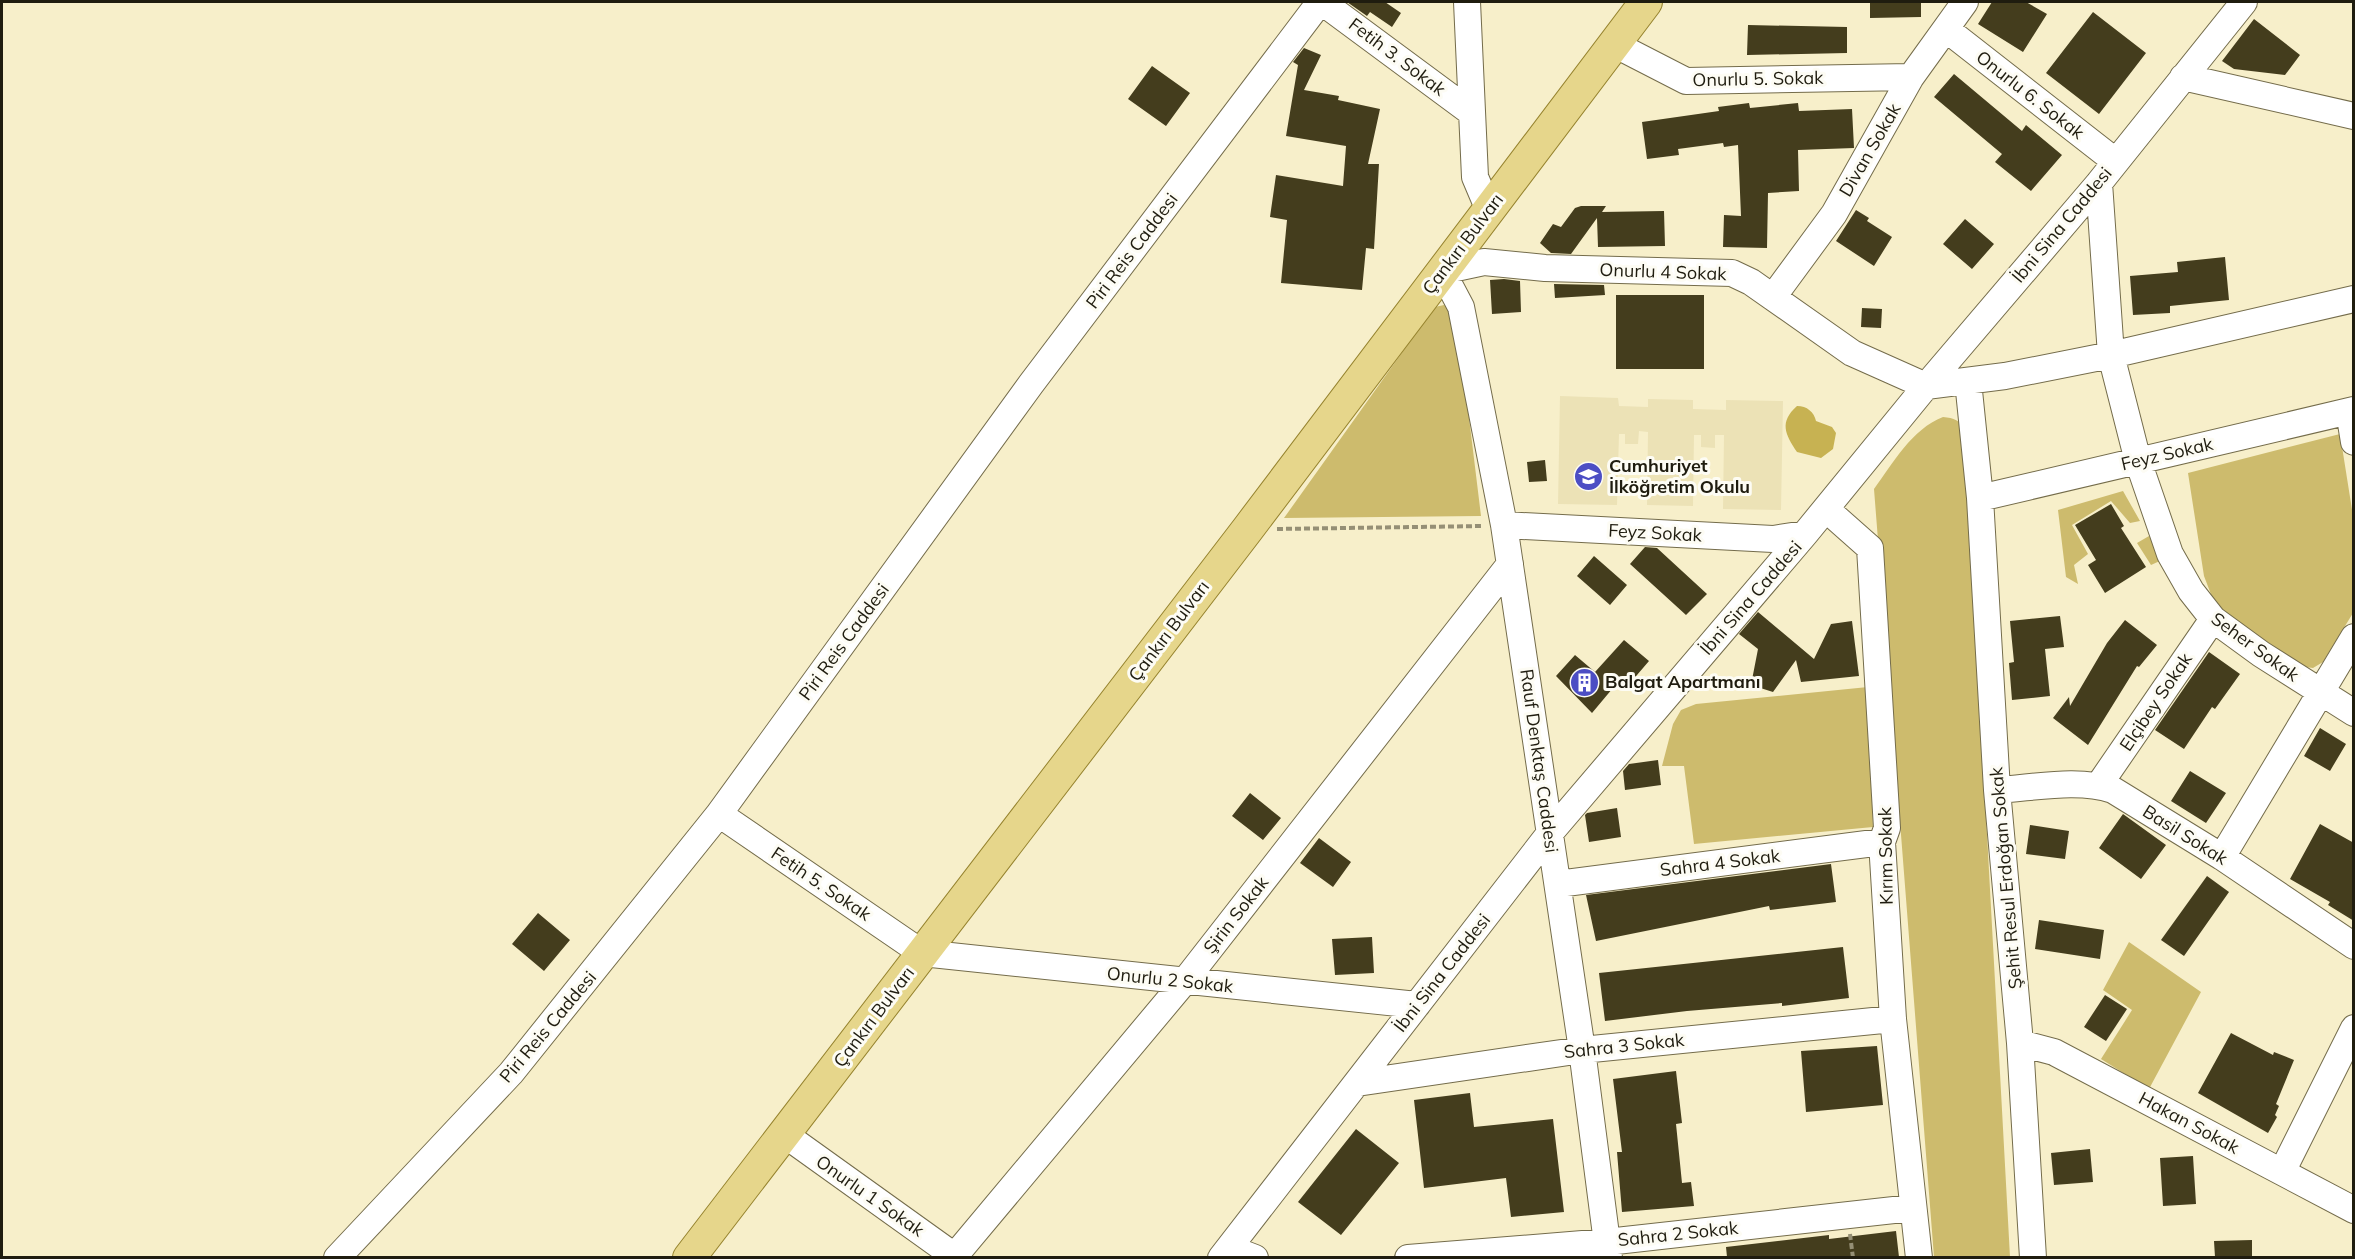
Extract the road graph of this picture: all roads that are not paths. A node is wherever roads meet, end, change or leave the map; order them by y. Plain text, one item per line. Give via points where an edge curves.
1 (1321, 2) edge
2 (1467, 2) edge
3 (1646, 2) edge
4 (1965, 2) edge
5 (2244, 2) edge
6 (1946, 29) junction
7 (1614, 44) junction
8 (1911, 77) junction
9 (2183, 77) junction
10 (1472, 113) junction
11 (2354, 116) edge
12 (2115, 161) junction
13 (2099, 183) junction
14 (1489, 210) junction
15 (1442, 271) junction
16 (1773, 297) junction
17 (2354, 299) edge
18 (2111, 355) junction
19 (1968, 381) junction
20 (1926, 386) junction
21 (2351, 410) edge
22 (2354, 441) edge
23 (2138, 461) junction
24 (1980, 498) junction
25 (1826, 509) junction
26 (1504, 525) junction
27 (1806, 534) junction
28 (1510, 564) junction
29 (2213, 619) junction
30 (2354, 637) edge
31 (2320, 694) junction
32 (2354, 713) edge
33 (2099, 785) junction
34 (1997, 790) junction
35 (719, 814) junction
36 (1550, 833) junction
37 (1882, 842) junction
38 (2222, 857) junction
39 (1558, 884) junction
40 (2354, 946) edge
41 (922, 953) junction
42 (1184, 982) junction
43 (1417, 1005) junction
44 (1893, 1019) junction
45 (2354, 1028) edge
46 (2020, 1043) junction
47 (1582, 1050) junction
48 (1357, 1083) junction
49 (784, 1134) junction
50 (2282, 1172) junction
51 (1912, 1208) junction
52 (2354, 1210) edge
53 (1608, 1250) edge
54 (1225, 1253) edge
55 (337, 1257) edge
56 (689, 1257) edge
57 (955, 1257) edge
58 (1255, 1257) edge
59 (1408, 1257) edge
60 (1918, 1257) edge
61 (2033, 1257) edge

1 - 10 street, Fetih 3. Sokak
1 - 35 street, Piri Reis Caddesi via 1031,384
2 - 10 street
3 - 7 main road, Çankırı Bulvarı
4 - 6 street, Divan Sokak
5 - 9 street, İbni Sina Caddesi
6 - 8 street, Divan Sokak
6 - 12 street, Onurlu 6. Sokak
7 - 8 street, Onurlu 5. Sokak via 1686,81
7 - 14 main road, Çankırı Bulvarı
8 - 16 street, Divan Sokak via 1833,214
9 - 11 street
9 - 12 street, İbni Sina Caddesi
10 - 14 street via 1475,177
12 - 13 street, İbni Sina Caddesi
13 - 18 street, Seher Sokak
13 - 20 street, İbni Sina Caddesi
14 - 15 main road, Çankırı Bulvarı
15 - 16 street, Onurlu 4 Sokak via 1484,262 1545,268 1725,273 1740,276
15 - 26 street, Rauf Denktaş Caddesi via 1461,307
15 - 41 main road, Çankırı Bulvarı
16 - 20 street, Onurlu 4 Sokak via 1852,353
17 - 18 street
18 - 19 street
18 - 23 street, Seher Sokak
19 - 20 street
19 - 24 street, Şehit Resul Erdoğan Sokak
20 - 25 street, İbni Sina Caddesi
21 - 22 street
21 - 23 street, Feyz Sokak
23 - 24 street, Feyz Sokak
23 - 29 street, Seher Sokak via 2170,554
24 - 34 street, Şehit Resul Erdoğan Sokak
25 - 27 street, İbni Sina Caddesi
25 - 37 street, Kırım Sokak via 1870,548 1887,828
26 - 27 street, Feyz Sokak via 1773,539
26 - 28 street, Rauf Denktaş Caddesi
27 - 36 street, İbni Sina Caddesi
28 - 36 street, Rauf Denktaş Caddesi
28 - 42 street, Şirin Sokak
29 - 31 street, Seher Sokak
29 - 33 street, Elçibey Sokak
30 - 31 street
31 - 32 street, Seher Sokak
31 - 38 street
33 - 34 street, Basil Sokak
33 - 38 street, Basil Sokak via 2121,794
34 - 46 street, Şehit Resul Erdoğan Sokak
35 - 41 street, Fetih 5. Sokak
35 - 55 street, Piri Reis Caddesi via 511,1073
36 - 39 street, Rauf Denktaş Caddesi
36 - 43 street, İbni Sina Caddesi
37 - 39 street, Sahra 4 Sokak
37 - 44 street, Kırım Sokak
38 - 40 street, Basil Sokak
39 - 47 street, Rauf Denktaş Caddesi
41 - 42 street, Onurlu 2 Sokak
41 - 49 main road, Çankırı Bulvarı
42 - 43 street, Onurlu 2 Sokak
42 - 57 street, Şirin Sokak
43 - 48 street, İbni Sina Caddesi
44 - 47 street, Sahra 3 Sokak
44 - 51 street, Kırım Sokak
45 - 50 street
46 - 50 street, Hakan Sokak via 2054,1052
46 - 61 street, Şehit Resul Erdoğan Sokak
47 - 48 street, Sahra 3 Sokak
47 - 53 street, Rauf Denktaş Caddesi
48 - 54 street, İbni Sina Caddesi
49 - 56 main road, Çankırı Bulvarı
49 - 57 street, Onurlu 1 Sokak
50 - 52 street, Hakan Sokak
51 - 53 street, Sahra 2 Sokak
51 - 60 street, Kırım Sokak
53 - 59 street, Sahra 2 Sokak
54 - 58 street

